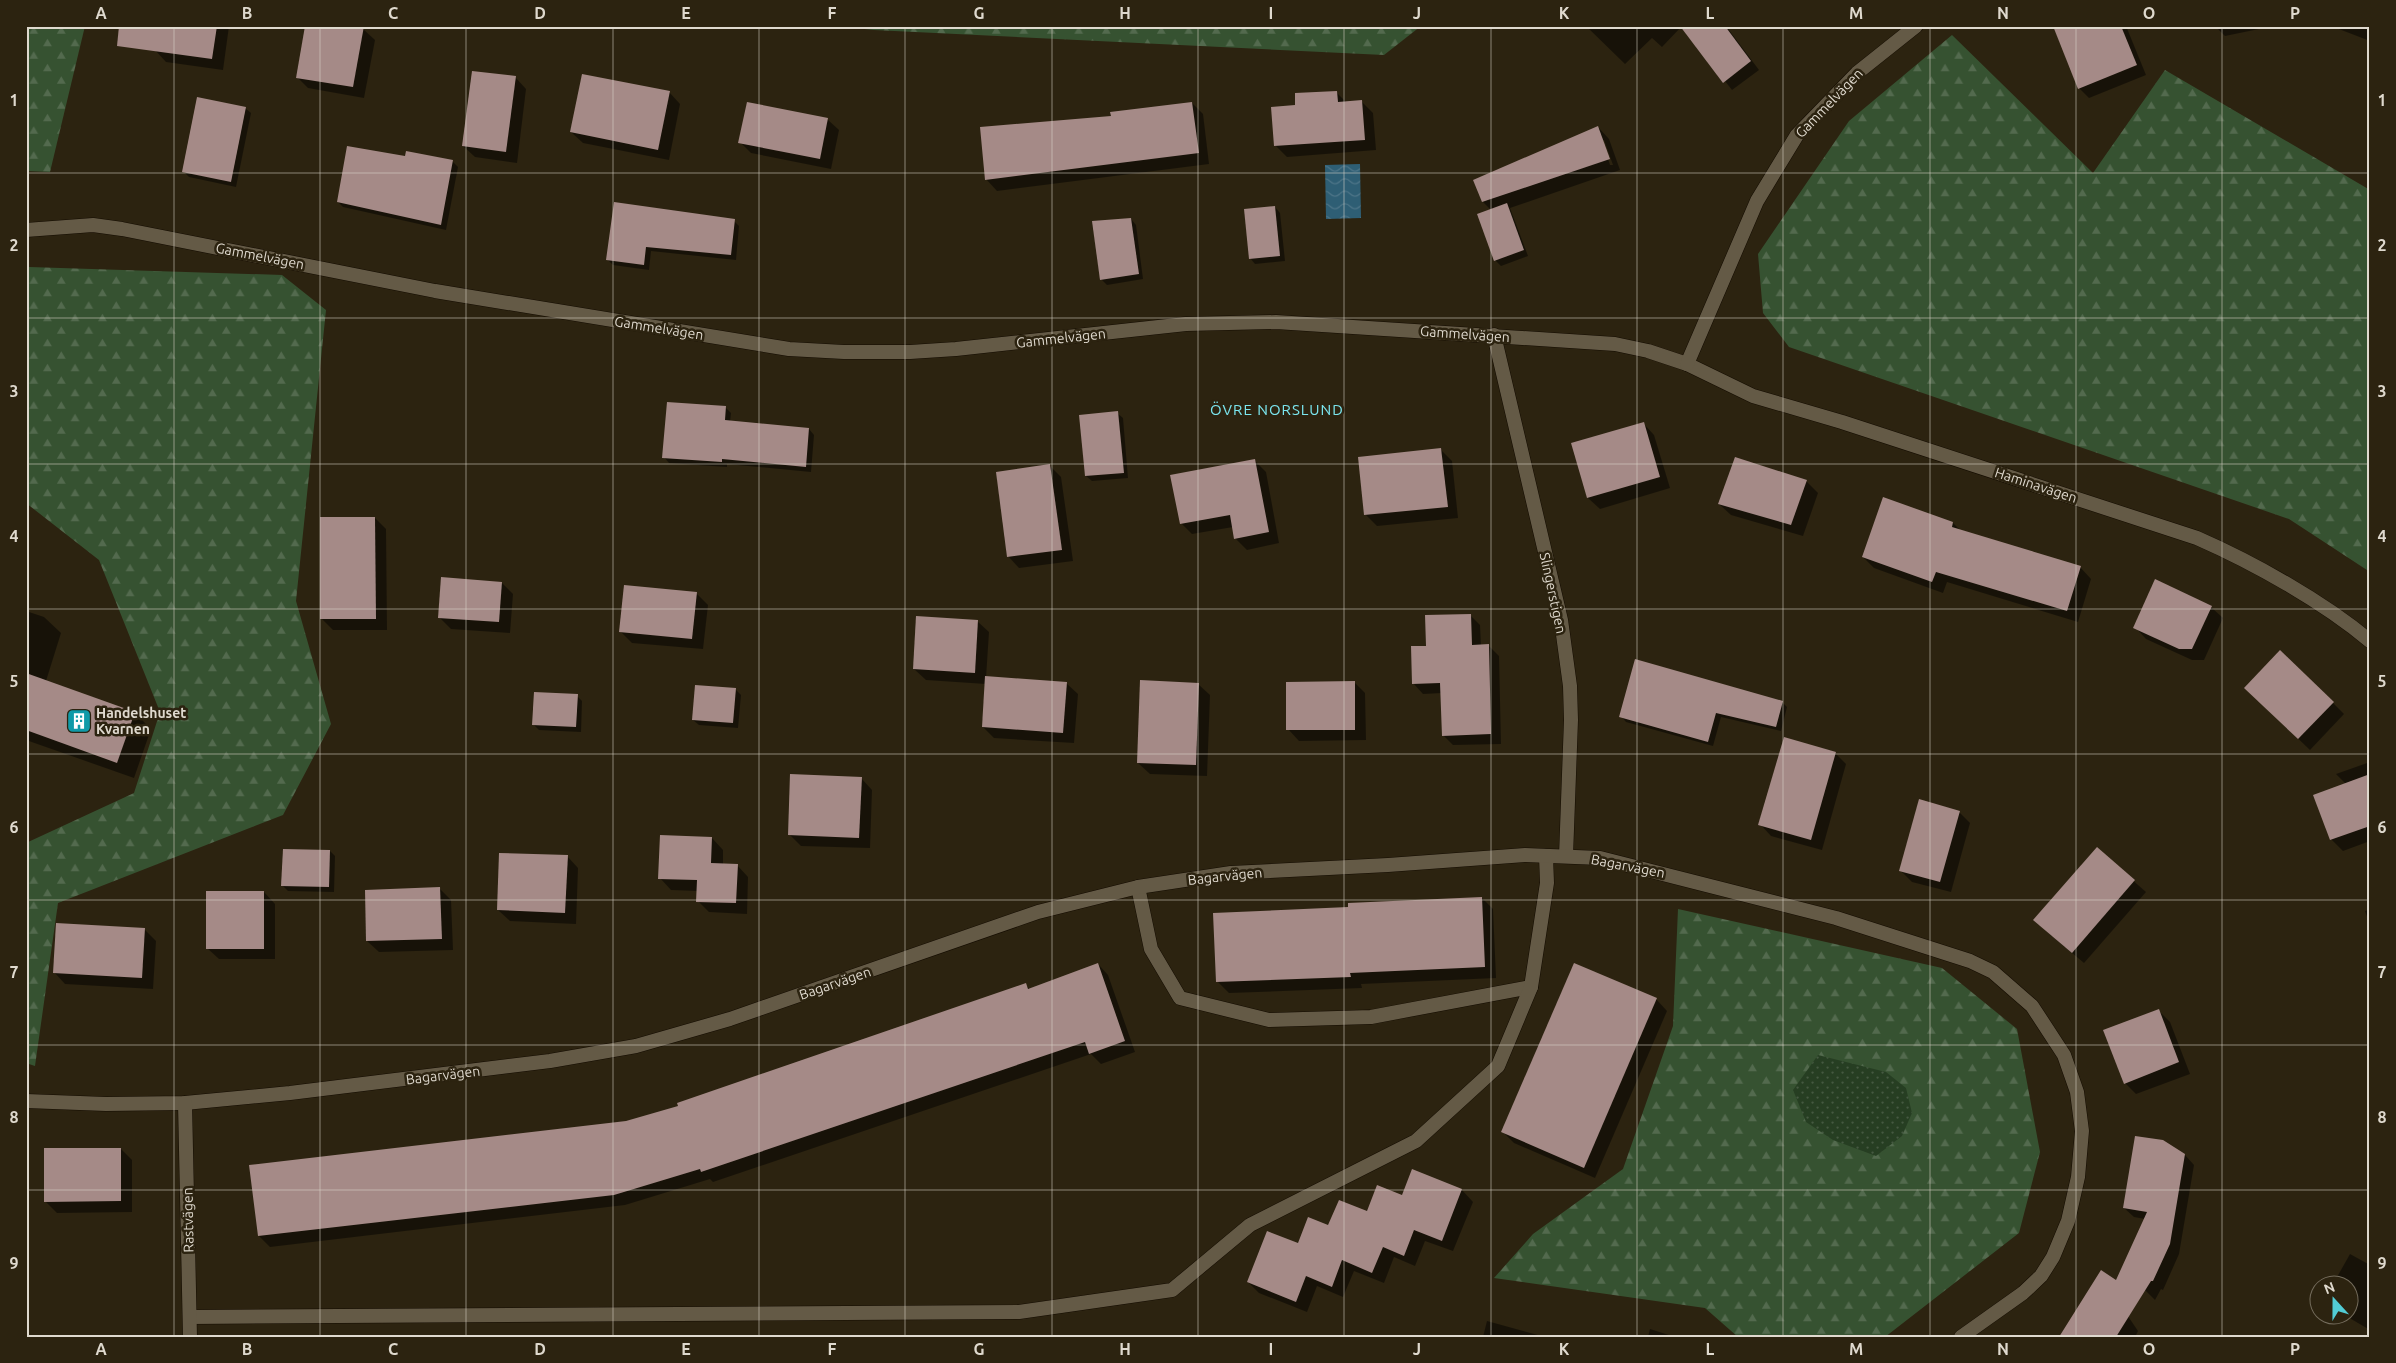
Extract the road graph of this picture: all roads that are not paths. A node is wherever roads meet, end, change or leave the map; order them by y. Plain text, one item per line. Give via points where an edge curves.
1 (1916, 26) edge
2 (26, 230) edge
3 (1494, 335) junction
4 (1687, 364) junction
5 (2370, 641) edge
6 (1546, 856) junction
7 (1566, 856) junction
8 (1138, 887) junction
9 (1531, 987) junction
10 (26, 1101) edge
11 (186, 1104) junction
12 (190, 1317) junction
13 (190, 1337) edge
14 (1961, 1337) edge

1 - 4 street, Gammelvägen via 1857,73 1796,135 1756,201
2 - 3 street, Gammelvägen via 92,226 122,229 435,291 789,349 844,352 956,349 1196,324 1276,322
3 - 4 street, Gammelvägen via 1615,344
3 - 7 street, Slingerstigen via 1566,652 1571,720
4 - 5 street, Haminavägen via 1753,396 2197,538 2235,554 2316,603
6 - 7 street, Bagarvägen
6 - 8 street, Bagarvägen via 1231,873
6 - 9 street via 1547,883
7 - 14 street, Bagarvägen via 1600,858 1836,918 1970,961 1993,972 2032,1006 2064,1055 2077,1092 2082,1132 2078,1177 2068,1221 2041,1276 2023,1293
8 - 9 street via 1151,949 1180,998 1269,1020 1371,1017
8 - 11 street, Bagarvägen via 1038,912 737,1017 636,1046 550,1062
9 - 12 street via 1498,1066 1416,1141 1250,1225 1172,1290 1020,1312
10 - 11 street, Bagarvägen
11 - 12 street, Rastvägen
12 - 13 street, Rastvägen

